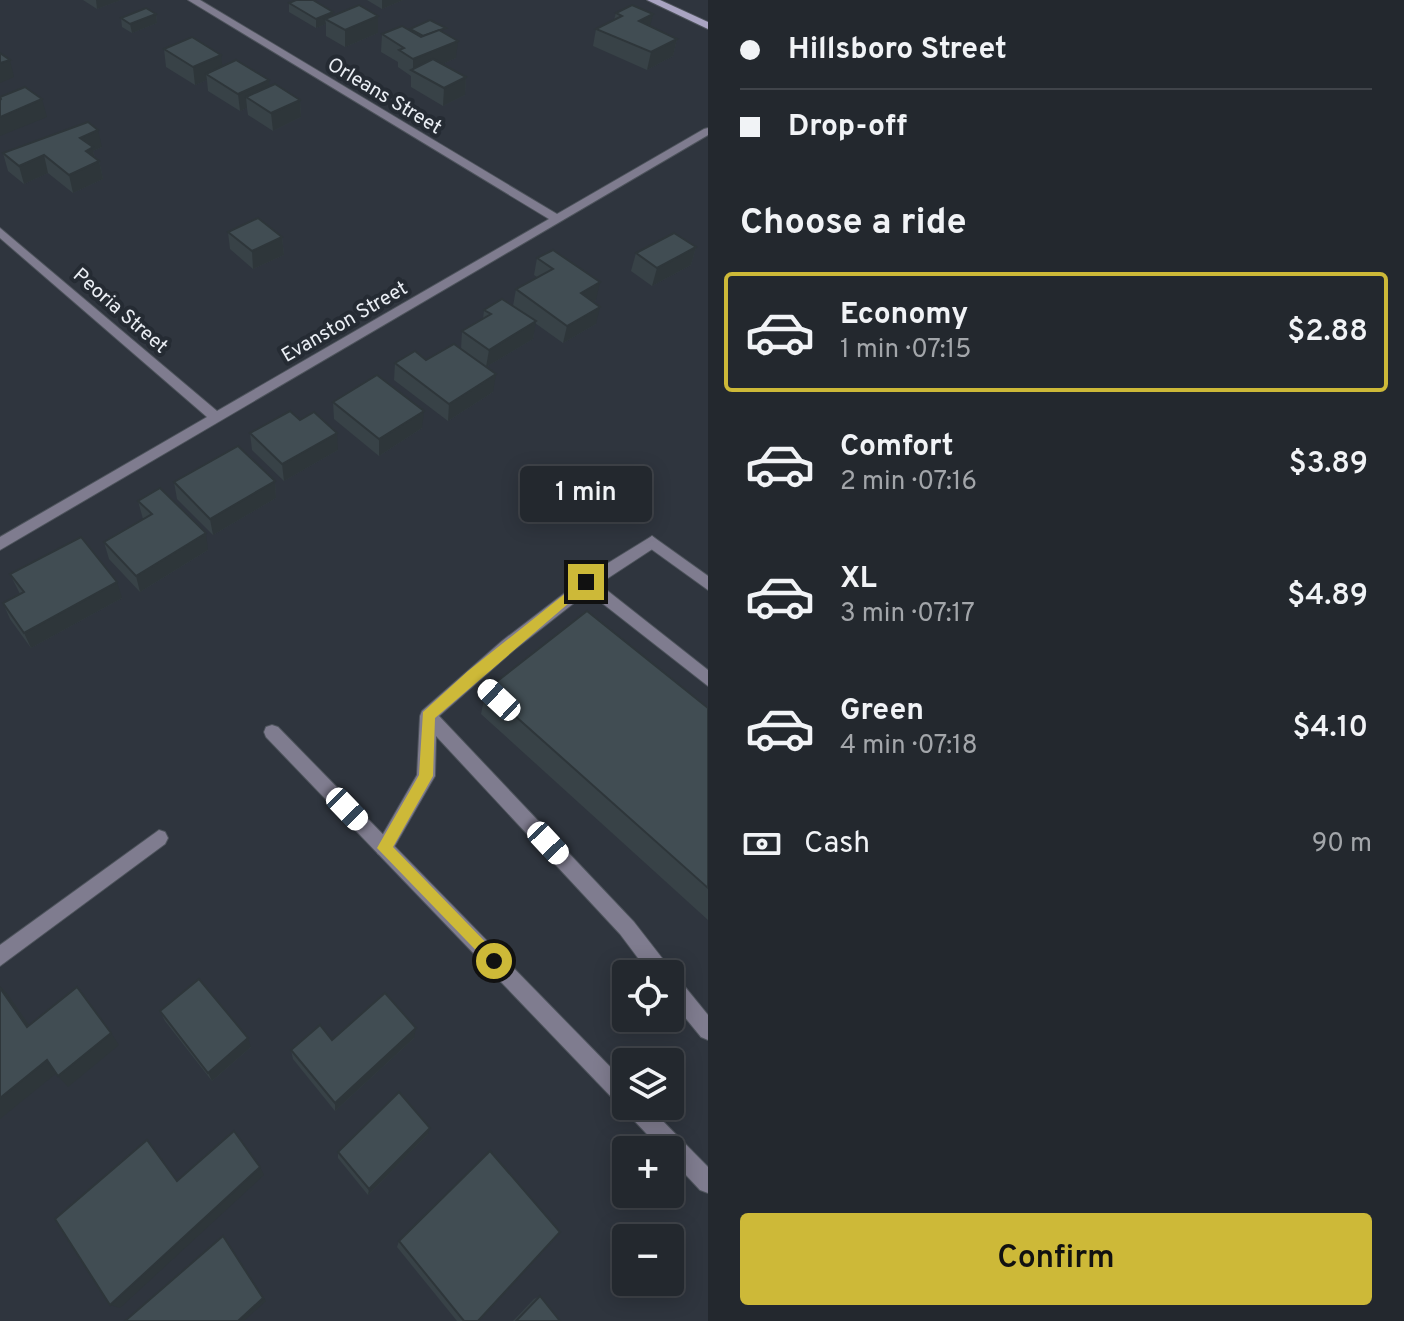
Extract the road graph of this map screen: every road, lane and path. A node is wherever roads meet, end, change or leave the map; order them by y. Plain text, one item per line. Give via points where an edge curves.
1 (193, 0) edge
2 (652, 0) edge
3 (708, 26) edge
4 (708, 131) edge
5 (559, 220) junction
6 (0, 232) edge
7 (217, 418) junction
8 (0, 544) edge
9 (586, 582) junction
10 (708, 584) edge
11 (472, 674) junction
12 (708, 679) edge
13 (490, 691) edge
14 (428, 716) junction
15 (272, 732) dead end
16 (159, 838) dead end
17 (384, 848) junction
18 (0, 957) edge
19 (651, 960) edge
20 (684, 1001) edge
21 (708, 1030) edge
22 (612, 1084) edge
23 (648, 1120) edge
24 (708, 1182) edge

1 - 5 street, Orleans Street
2 - 3 street
4 - 5 street, Evanston Street
5 - 7 street, Evanston Street
6 - 7 street, Peoria Street
7 - 8 street, Evanston Street
9 - 10 street via 652,542
9 - 11 street
9 - 12 street
11 - 13 street
11 - 14 street
14 - 17 street via 426,776
14 - 19 street
15 - 17 street
16 - 18 street
17 - 22 street
20 - 21 street
23 - 24 street

